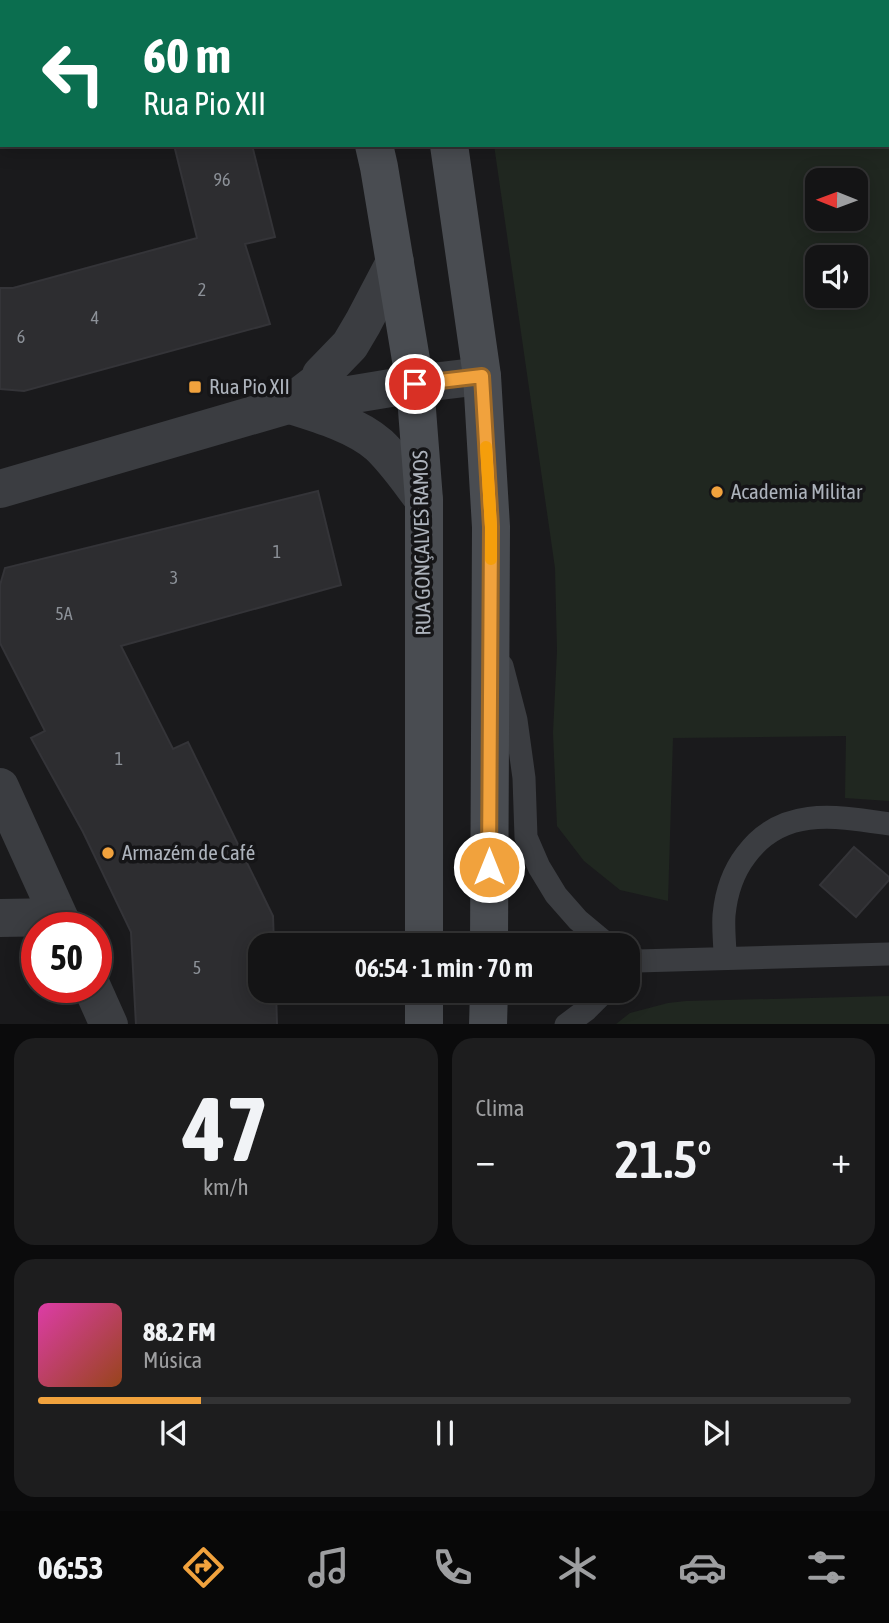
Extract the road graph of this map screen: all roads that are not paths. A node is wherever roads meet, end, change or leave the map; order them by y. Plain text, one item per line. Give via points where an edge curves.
1 (374, 147) edge
2 (449, 147) edge
3 (395, 262) junction
4 (482, 376) junction
5 (415, 384) junction
6 (288, 405) junction
7 (0, 489) edge
8 (424, 500) junction
9 (491, 633) junction
10 (0, 787) edge
11 (889, 824) edge
12 (56, 912) edge
13 (0, 918) edge
14 (21, 919) edge
15 (424, 933) edge
16 (489, 933) edge
17 (594, 933) edge
18 (889, 954) edge
19 (725, 958) junction
20 (640, 962) edge
21 (99, 1003) edge
22 (424, 1003) edge
23 (489, 1003) edge
24 (593, 1003) edge
25 (109, 1024) edge
26 (424, 1024) edge
27 (488, 1024) edge
28 (566, 1024) edge

1 - 3 main road, RUA GONÇALVES RAMOS
2 - 4 main road
3 - 5 main road, RUA GONÇALVES RAMOS
3 - 6 street via 350,345 323,378
4 - 5 street
4 - 9 main road via 491,527
5 - 6 street
5 - 8 main road, RUA GONÇALVES RAMOS
6 - 7 street
6 - 8 street via 327,417 379,445
8 - 15 main road, RUA GONÇALVES RAMOS
9 - 16 main road
9 - 17 lane via 516,720 526,837 556,895
10 - 12 street
11 - 19 lane via 824,817 782,824 765,833 741,861 729,887
13 - 14 street
18 - 19 lane
19 - 20 lane
21 - 25 street
22 - 26 main road
23 - 27 main road
24 - 28 lane

